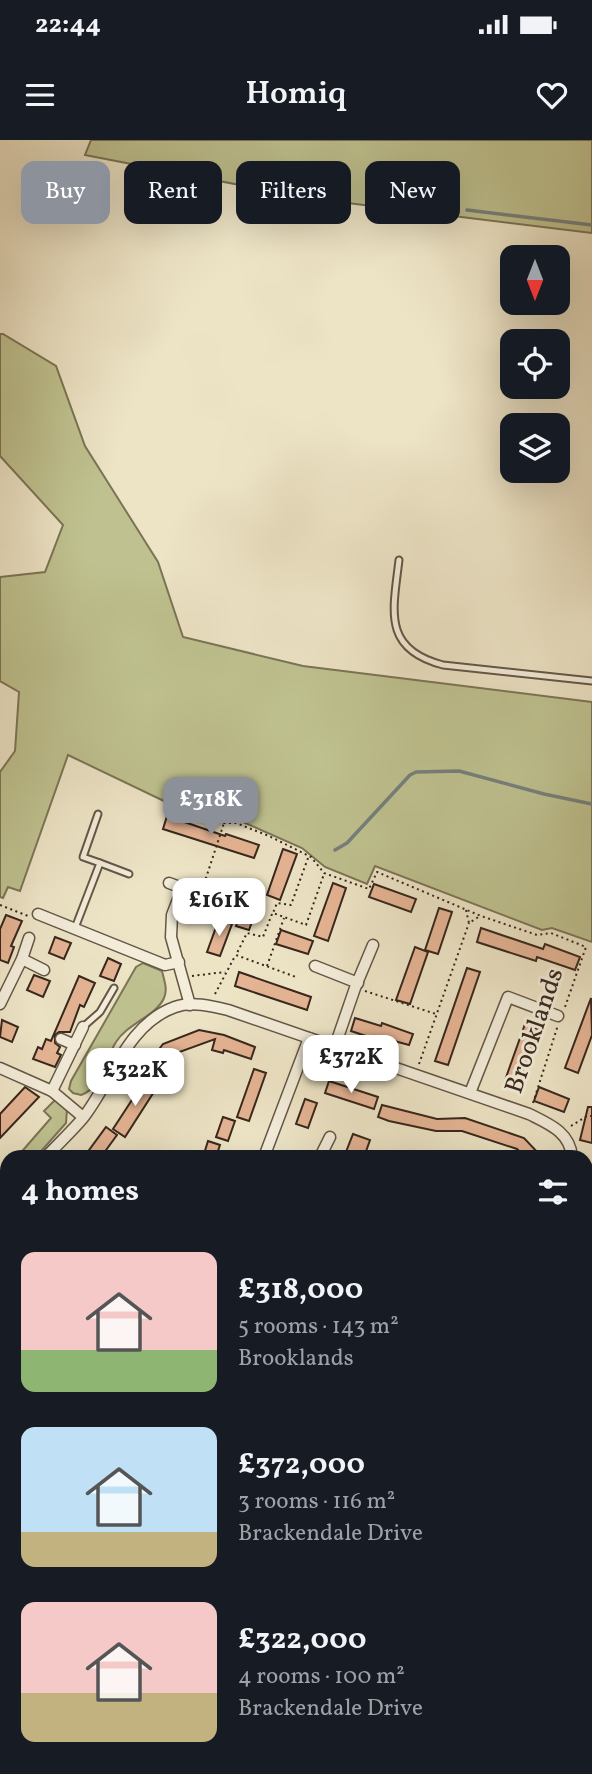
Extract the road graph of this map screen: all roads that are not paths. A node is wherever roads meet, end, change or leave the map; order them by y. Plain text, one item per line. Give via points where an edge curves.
1 (399, 561) dead end
2 (592, 681) edge
3 (99, 814) dead end
4 (100, 863) junction
5 (129, 874) dead end
6 (169, 883) dead end
7 (182, 889) junction
8 (214, 900) dead end
9 (38, 914) road end
10 (75, 928) junction
11 (29, 938) dead end
12 (373, 945) dead end
13 (22, 959) junction
14 (179, 962) junction
15 (315, 966) dead end
16 (44, 970) dead end
17 (356, 985) junction
18 (114, 988) dead end
19 (0, 1004) edge
20 (190, 1005) junction
21 (558, 1016) dead end
22 (83, 1027) joint
23 (309, 1038) junction
24 (61, 1040) dead end
25 (75, 1045) junction
26 (335, 1046) junction
27 (0, 1068) edge
28 (52, 1091) junction
29 (470, 1093) junction
30 (83, 1117) junction
31 (330, 1137) dead end
32 (52, 1150) edge
33 (267, 1150) edge
34 (326, 1150) edge
35 (569, 1150) edge

1 - 2 lane via 393,617 408,648 424,660 443,666
3 - 4 lane via 83,857
4 - 5 lane
4 - 10 lane
6 - 7 street
7 - 8 street
7 - 14 street via 172,915
9 - 10 street
10 - 14 street via 165,965
11 - 13 street
12 - 17 street
13 - 16 street
13 - 19 street
14 - 20 street
15 - 17 street
17 - 26 street
18 - 22 lane via 100,1012
20 - 23 street via 228,1010
20 - 30 street via 175,1006 135,1035
21 - 29 street via 508,997
22 - 25 street
23 - 26 street
23 - 33 street
24 - 25 street
25 - 28 street
26 - 29 street
27 - 28 street
28 - 30 street
29 - 35 street via 529,1114 562,1132
30 - 32 street
31 - 34 street

